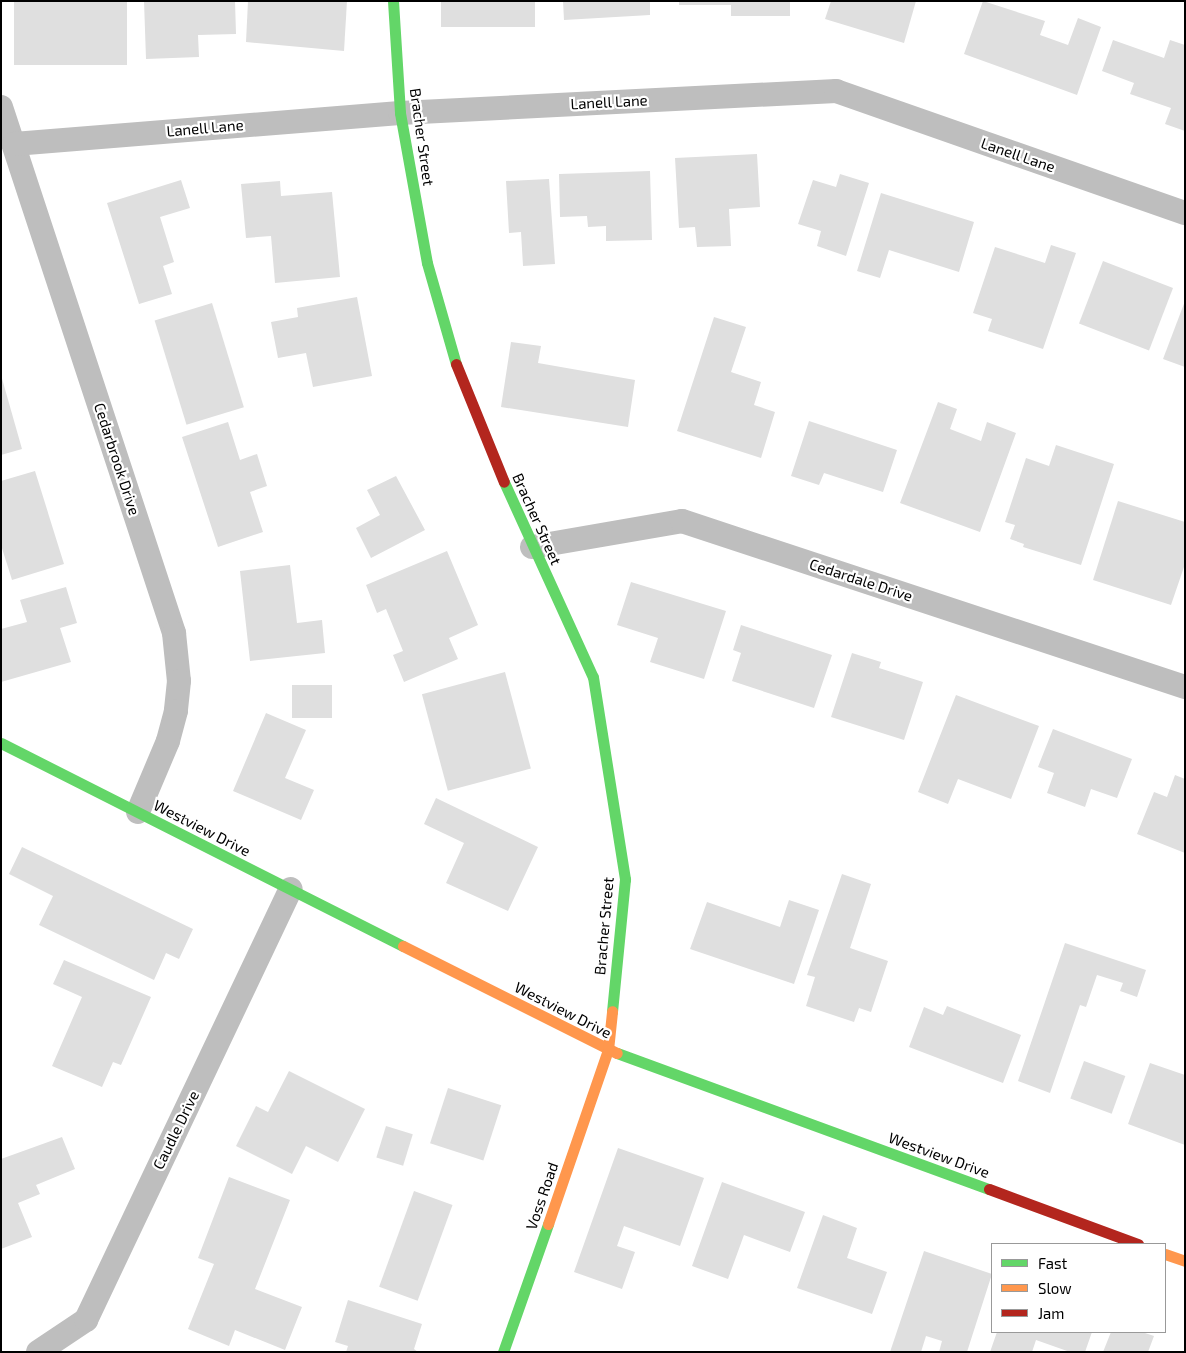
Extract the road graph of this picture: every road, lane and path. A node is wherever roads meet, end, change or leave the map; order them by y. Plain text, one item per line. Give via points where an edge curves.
1 (393, 1) edge
2 (1, 108) edge
3 (400, 113) junction
4 (14, 144) junction
5 (1185, 213) edge
6 (532, 547) junction
7 (1185, 687) edge
8 (1, 743) edge
9 (138, 812) junction
10 (291, 890) junction
11 (608, 1050) junction
12 (1135, 1243) edge
13 (1166, 1254) edge
14 (1185, 1262) edge
15 (38, 1352) edge
16 (503, 1352) edge

1 - 3 street, Bracher Street
2 - 4 street, Cedarbrook Drive
3 - 4 street, Lanell Lane
3 - 5 street, Lanell Lane via 836,91
3 - 6 street, Bracher Street via 427,264 462,384
4 - 9 street, Cedarbrook Drive via 174,633 179,681 176,711 168,741
6 - 7 street, Cedardale Drive via 682,521
6 - 11 street, Bracher Street via 593,677 625,879
8 - 9 street, Westview Drive
9 - 10 street, Westview Drive
10 - 11 street, Westview Drive
10 - 15 street, Caudle Drive via 86,1320
11 - 12 street, Westview Drive
11 - 16 street, Voss Road
13 - 14 street

